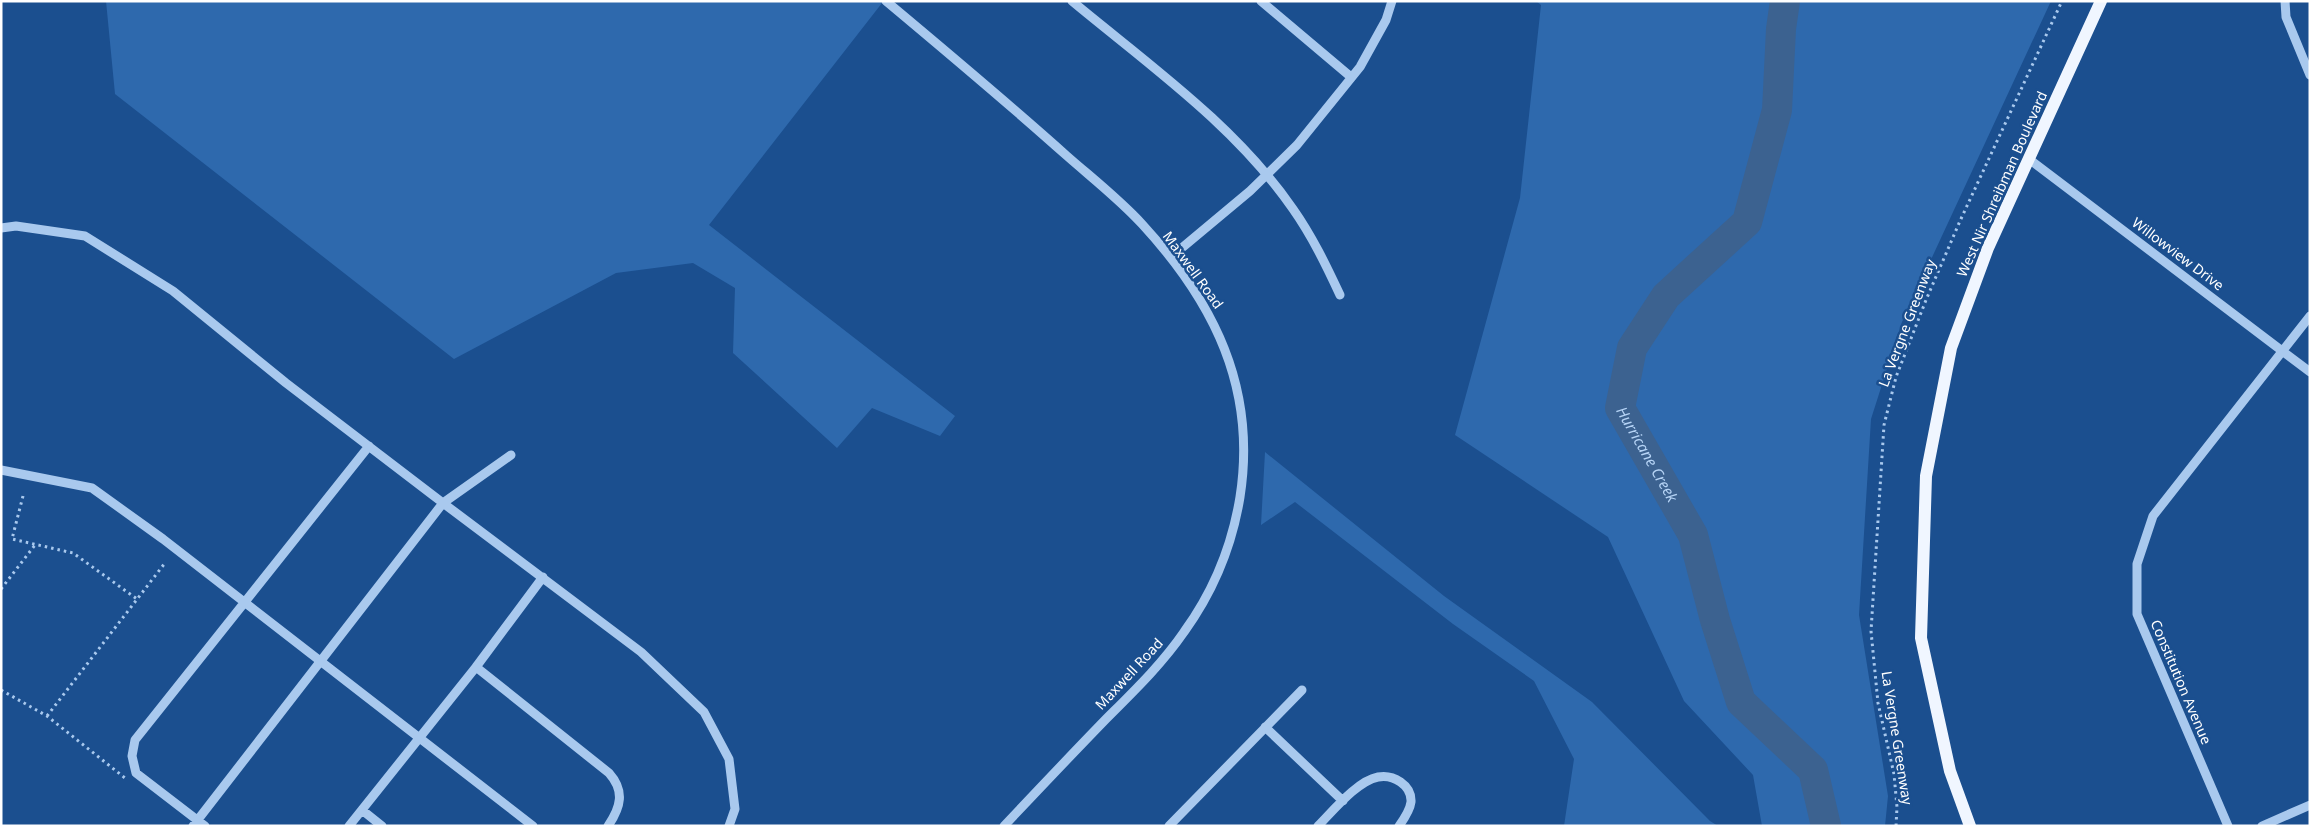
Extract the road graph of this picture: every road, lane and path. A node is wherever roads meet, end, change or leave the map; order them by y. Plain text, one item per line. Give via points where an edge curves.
1 (886, 1) edge
2 (1072, 1) edge
3 (1261, 1) edge
4 (1392, 1) edge
5 (2062, 1) edge
6 (2101, 1) edge
7 (2285, 1) edge
8 (897, 5) edge
9 (2310, 75) edge
10 (1351, 77) junction
11 (2029, 159) junction
12 (1266, 175) junction
13 (1, 228) edge
14 (1171, 257) junction
15 (1340, 295) dead end
16 (2310, 316) edge
17 (2283, 351) junction
18 (2310, 372) edge
19 (369, 446) junction
20 (511, 455) dead end
21 (1, 470) edge
22 (23, 496) dead end
23 (443, 503) junction
24 (35, 545) junction
25 (165, 563) dead end
26 (543, 577) junction
27 (1, 589) edge
28 (137, 599) junction
29 (244, 602) junction
30 (320, 661) junction
31 (476, 667) junction
32 (1, 690) edge
33 (1302, 690) dead end
34 (47, 716) junction
35 (1265, 728) junction
36 (419, 737) junction
37 (130, 782) dead end
38 (1343, 801) junction
39 (2310, 805) edge
40 (362, 810) junction
41 (199, 824) edge
42 (350, 826) edge
43 (382, 826) edge
44 (533, 826) edge
45 (608, 826) edge
46 (729, 826) edge
47 (1004, 826) edge
48 (1169, 826) edge
49 (1318, 826) edge
50 (1399, 826) edge
51 (1896, 826) edge
52 (1970, 826) edge
53 (2228, 826) edge
54 (2262, 826) edge

1 - 8 street, Maxwell Road
2 - 12 street via 1208,114
3 - 10 street
4 - 10 street via 1386,20
5 - 51 path, La Vergne Greenway via 1926,300 1896,377 1884,425 1871,631 1878,703 1894,774
6 - 11 main road, West Nir Shreibman Boulevard
7 - 9 street via 2286,17
8 - 14 street, Maxwell Road via 1140,222
10 - 12 street via 1297,144
11 - 17 street, Willowview Drive
11 - 52 main road, West Nir Shreibman Boulevard via 1988,248 1951,348 1926,476 1921,638 1950,771
12 - 14 street
12 - 15 street via 1293,207 1317,246
13 - 19 street via 16,226 85,236 173,291
14 - 47 street, Maxwell Road via 1216,326 1229,359 1240,407 1245,453 1236,523 1215,579 1185,631 1160,664
16 - 17 street, Constitution Avenue
17 - 18 street, Willowview Drive
17 - 53 street, Constitution Avenue via 2153,516 2137,564 2136,614
19 - 23 street
19 - 29 street
20 - 23 street
21 - 29 street via 92,488
22 - 24 path via 12,539
23 - 26 street
23 - 30 street
24 - 27 path
24 - 28 path via 73,554
25 - 28 path
26 - 31 street
26 - 46 street via 641,652 704,712 729,759 735,809
28 - 34 path
29 - 30 street
29 - 41 street via 135,740 132,756 136,773
30 - 36 street
30 - 41 street
31 - 36 street
31 - 45 street via 618,783 620,801
32 - 34 path
33 - 35 street
34 - 37 path
35 - 38 street
35 - 48 street
36 - 40 street
36 - 44 street
38 - 49 street
38 - 50 street via 1378,777 1393,778 1406,786 1411,801 1406,818
39 - 54 street
40 - 42 street
40 - 43 street

